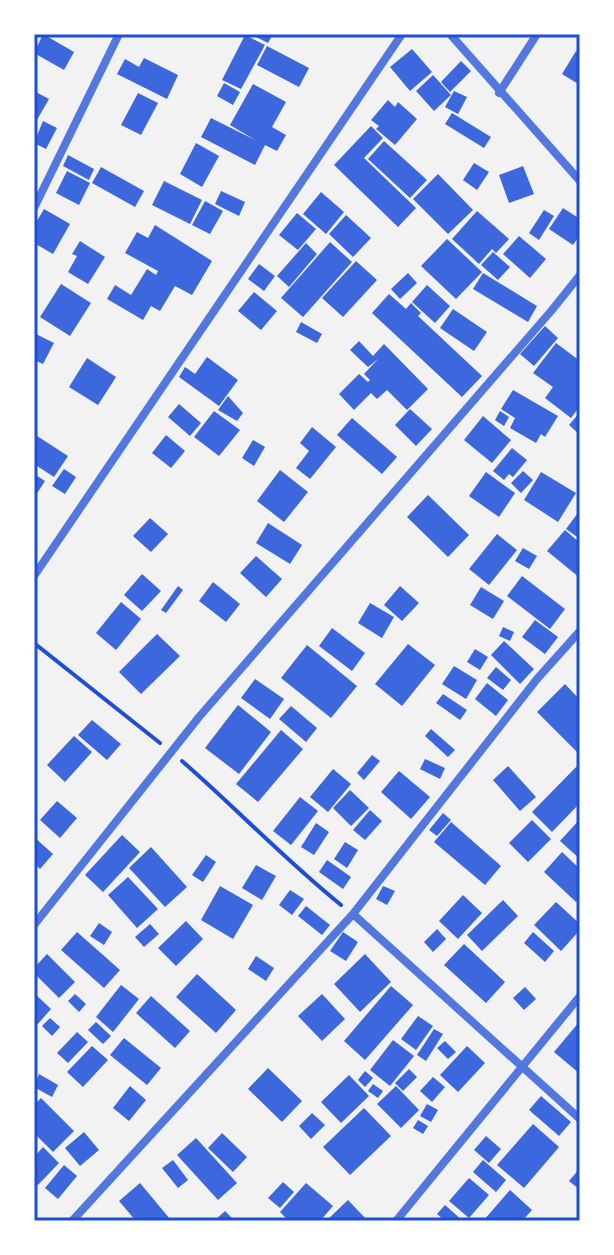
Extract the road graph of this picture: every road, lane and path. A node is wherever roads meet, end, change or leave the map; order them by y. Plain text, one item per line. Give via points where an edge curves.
1 (119, 34) edge
2 (402, 34) edge
3 (450, 34) edge
4 (537, 34) edge
5 (499, 93) junction
6 (580, 181) edge
7 (34, 208) edge
8 (580, 275) edge
9 (34, 576) edge
10 (580, 631) edge
11 (34, 643) edge
12 (173, 753) junction
13 (353, 914) junction
14 (34, 925) edge
15 (580, 996) edge
16 (523, 1067) junction
17 (580, 1119) edge
18 (72, 1221) edge
19 (396, 1221) edge

1 - 7 street
2 - 9 street
3 - 5 street
4 - 5 street
5 - 6 street
8 - 12 street
10 - 13 street
11 - 12 path
12 - 13 path
12 - 14 street
13 - 16 street
13 - 18 street
15 - 16 street
16 - 17 street
16 - 19 street

